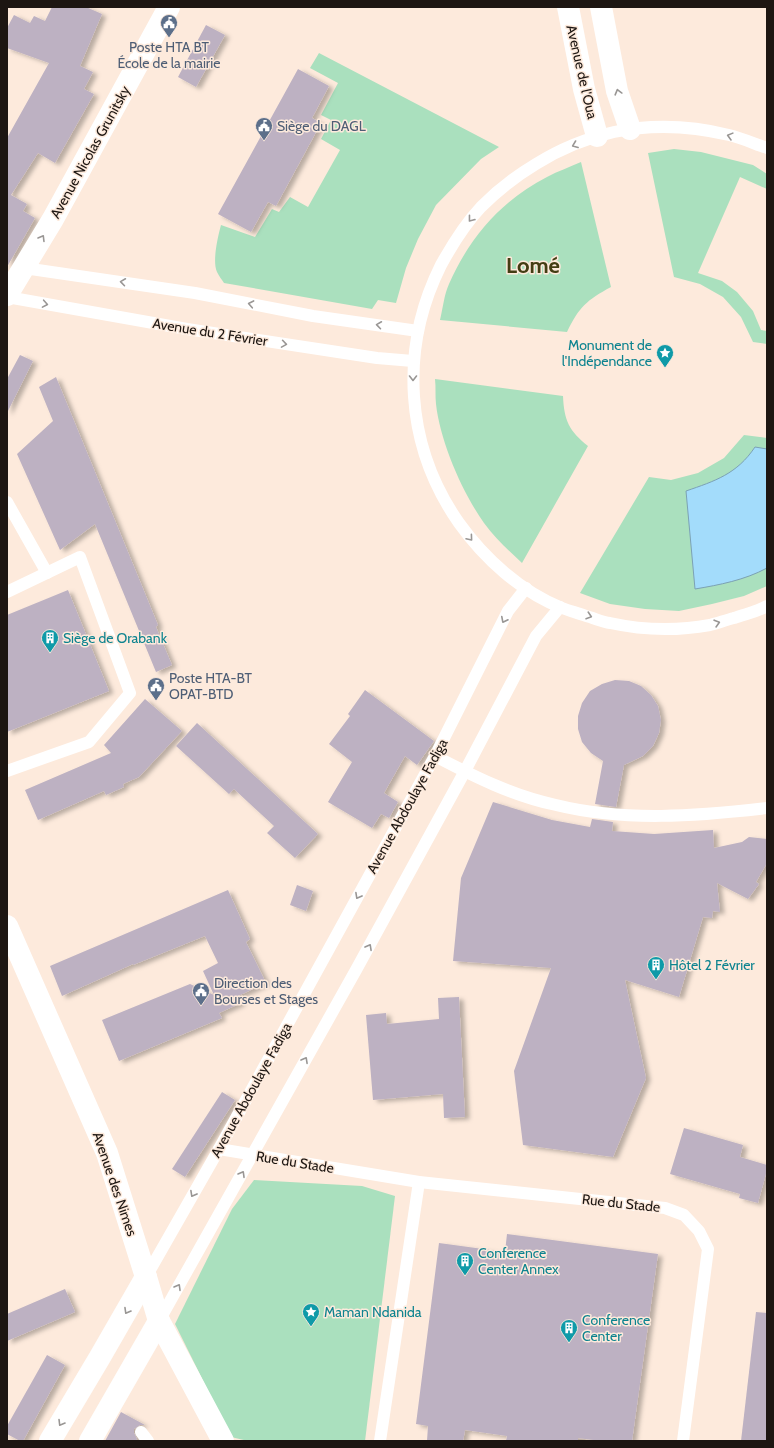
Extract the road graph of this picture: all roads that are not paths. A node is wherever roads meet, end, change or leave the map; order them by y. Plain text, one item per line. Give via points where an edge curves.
1 (169, 7) edge
2 (568, 7) edge
3 (601, 7) edge
4 (630, 129) junction
5 (597, 136) junction
6 (767, 148) edge
7 (24, 268) junction
8 (7, 296) edge
9 (418, 331) junction
10 (414, 361) junction
11 (7, 502) edge
12 (47, 574) junction
13 (526, 588) junction
14 (7, 592) edge
15 (767, 606) edge
16 (560, 607) junction
17 (435, 756) junction
18 (7, 771) edge
19 (465, 771) junction
20 (767, 808) edge
21 (7, 926) edge
22 (218, 1149) junction
23 (252, 1155) junction
24 (419, 1182) junction
25 (146, 1277) junction
26 (159, 1321) junction
27 (100, 1358) junction
28 (129, 1372) junction
29 (50, 1441) edge
30 (90, 1441) edge
31 (223, 1441) edge
32 (380, 1441) edge
33 (683, 1441) edge

7 -> 1 street, Avenue Nicolas Grunitsky via 53,220
2 - 5 street, Avenue de l'Oua via 584,89
4 -> 3 street via 617,91
4 - 5 lane
6 -> 4 lane via 731,135 681,127
5 -> 9 lane via 554,153 514,177 480,208 452,245 431,286
7 - 8 street, Avenue Nicolas Grunitsky
9 -> 7 lane via 313,316 195,293
8 -> 10 lane, Avenue du 2 Février via 187,329 377,358
9 - 10 lane
10 -> 13 lane via 414,399 420,436 431,472 444,500 469,538 496,565
11 - 12 lane
12 - 14 lane
12 - 18 lane via 80,557 130,693 89,742
13 - 16 lane
13 -> 17 lane, Avenue Abdoulaye Fadiga via 508,611
16 -> 15 lane via 609,623 659,629 710,625
16 - 19 lane via 536,636
17 - 19 lane
17 -> 22 lane, Avenue Abdoulaye Fadiga
19 - 20 lane via 524,796 556,806 600,812 659,817 710,815
23 -> 19 lane
21 - 25 street, Avenue des Nimes via 107,1153
22 - 23 lane, Rue du Stade
22 -> 25 lane, Avenue Abdoulaye Fadiga
23 - 24 lane, Rue du Stade
26 -> 23 lane
24 - 32 lane
24 - 33 lane, Rue du Stade via 665,1208 684,1215 698,1231 708,1249
25 - 26 street, Avenue des Nimes
25 -> 27 street, Avenue Abdoulaye Fadiga
26 - 28 street
26 - 31 street, Avenue des Nimes
27 - 28 street
27 -> 29 street, Avenue Abdoulaye Fadiga
28 - 30 street via 112,1414

